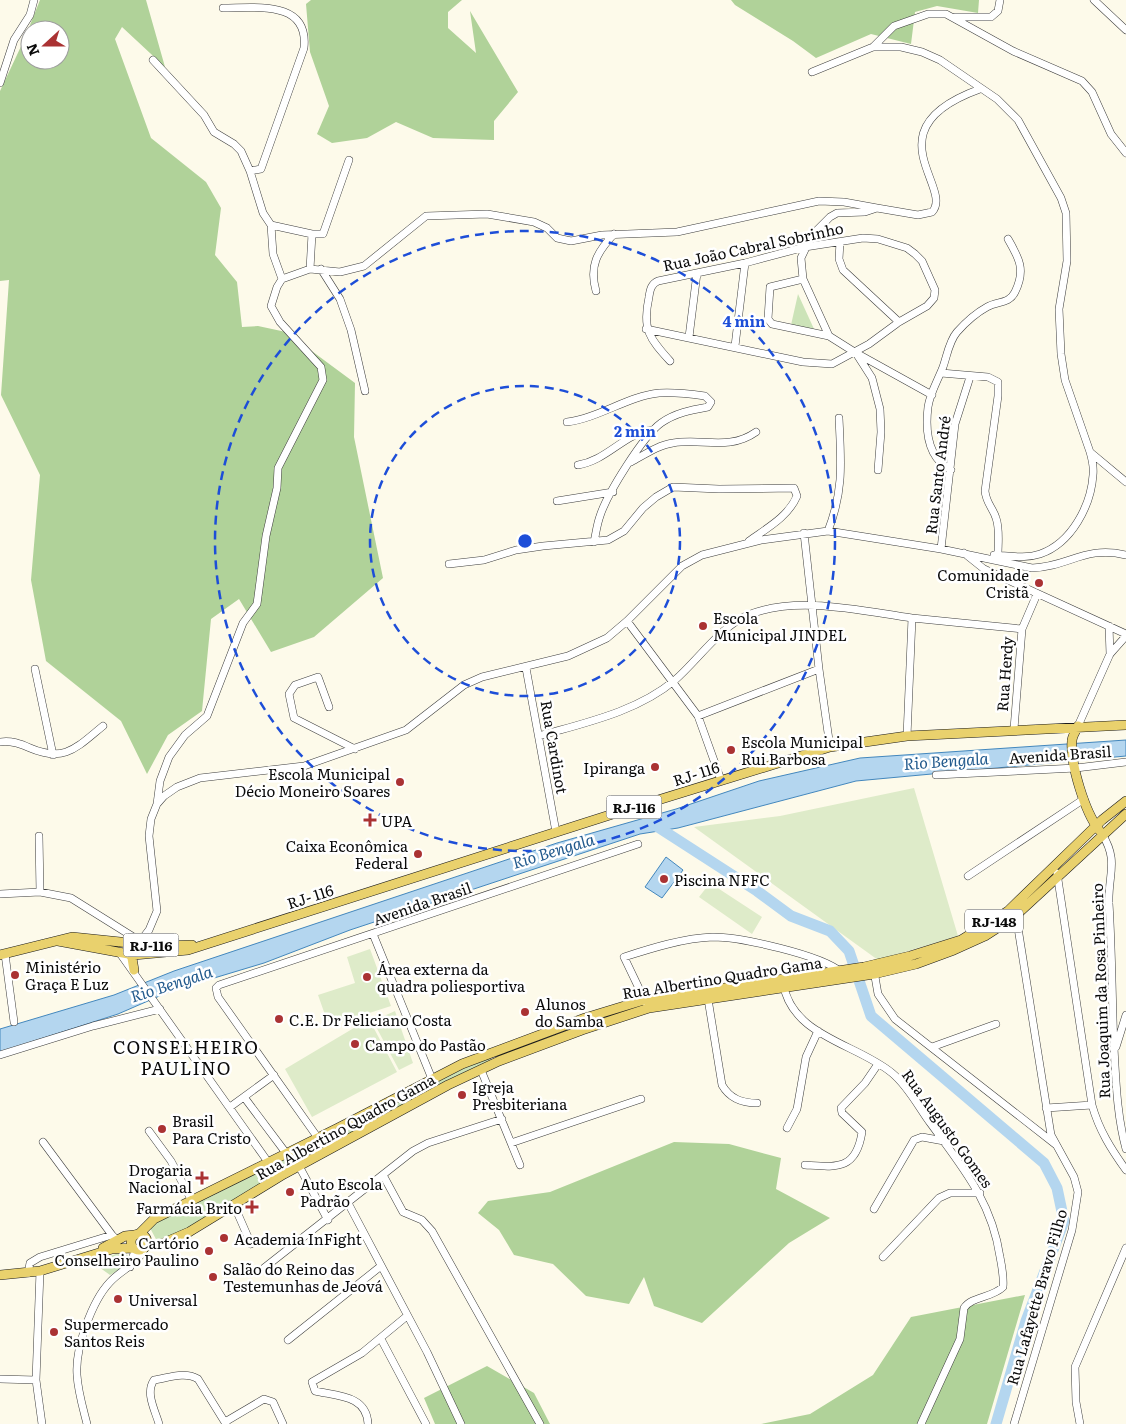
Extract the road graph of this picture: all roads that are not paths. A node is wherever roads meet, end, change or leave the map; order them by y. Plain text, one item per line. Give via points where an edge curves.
1 (34, 0) edge
2 (1000, 0) edge
3 (1094, 0) edge
4 (223, 8) dead end
5 (954, 17) junction
6 (1126, 30) edge
7 (873, 47) junction
8 (153, 60) dead end
9 (812, 72) dead end
10 (0, 83) edge
11 (980, 89) junction
12 (1126, 153) edge
13 (349, 160) dead end
14 (250, 171) junction
15 (877, 208) junction
16 (271, 225) junction
17 (312, 234) junction
18 (614, 234) junction
19 (1008, 239) dead end
20 (840, 242) junction
21 (806, 247) junction
22 (745, 263) junction
23 (310, 269) junction
24 (321, 269) junction
25 (697, 273) junction
26 (803, 278) junction
27 (282, 279) junction
28 (596, 291) dead end
29 (899, 322) junction
30 (646, 329) junction
31 (829, 336) junction
32 (689, 337) junction
33 (735, 346) junction
34 (856, 353) junction
35 (670, 361) dead end
36 (941, 373) junction
37 (970, 377) junction
38 (365, 392) dead end
39 (932, 395) junction
40 (838, 418) dead end
41 (567, 422) dead end
42 (653, 430) junction
43 (756, 432) dead end
44 (1090, 452) junction
45 (628, 463) junction
46 (578, 465) dead end
47 (878, 470) dead end
48 (951, 470) junction
49 (1126, 482) edge
50 (613, 492) junction
51 (557, 501) dead end
52 (828, 531) junction
53 (804, 533) junction
54 (594, 542) junction
55 (746, 543) junction
56 (941, 549) junction
57 (963, 553) junction
58 (998, 555) junction
59 (1126, 555) edge
60 (449, 564) dead end
61 (1037, 594) junction
62 (812, 604) junction
63 (912, 618) junction
64 (627, 621) junction
65 (1109, 626) junction
66 (1022, 629) junction
67 (1126, 635) edge
68 (1110, 654) junction
69 (526, 668) junction
70 (35, 669) dead end
71 (819, 669) junction
72 (674, 681) junction
73 (329, 707) dead end
74 (698, 716) junction
75 (1126, 725) edge
76 (103, 726) dead end
77 (1078, 726) junction
78 (1014, 729) junction
79 (539, 736) junction
80 (908, 736) junction
81 (0, 742) edge
82 (830, 747) junction
83 (355, 749) junction
84 (54, 756) junction
85 (1126, 762) edge
86 (1075, 764) junction
87 (936, 775) dead end
88 (721, 780) junction
89 (1084, 799) junction
90 (1126, 801) edge
91 (156, 804) junction
92 (1126, 814) edge
93 (1096, 826) junction
94 (556, 832) junction
95 (1102, 834) junction
96 (39, 836) dead end
97 (638, 844) dead end
98 (1057, 871) junction
99 (968, 876) dead end
100 (40, 892) junction
101 (0, 894) edge
102 (1010, 914) junction
103 (374, 934) junction
104 (101, 940) junction
105 (58, 941) junction
106 (140, 941) junction
107 (152, 950) junction
108 (119, 952) junction
109 (134, 954) junction
110 (2, 955) edge
111 (870, 970) junction
112 (135, 973) junction
113 (848, 974) junction
114 (783, 984) junction
115 (708, 999) junction
116 (646, 1004) junction
117 (158, 1006) junction
118 (1126, 1015) edge
119 (14, 1022) dead end
120 (996, 1024) dead end
121 (818, 1031) junction
122 (932, 1047) junction
123 (495, 1050) junction
124 (1115, 1053) junction
125 (0, 1055) edge
126 (499, 1061) junction
127 (878, 1064) junction
128 (481, 1070) junction
129 (274, 1075) junction
130 (432, 1079) junction
131 (244, 1096) junction
132 (641, 1099) dead end
133 (758, 1103) dead end
134 (1092, 1105) junction
135 (230, 1106) junction
136 (1046, 1108) junction
137 (502, 1119) junction
138 (787, 1128) dead end
139 (150, 1131) dead end
140 (318, 1138) junction
141 (944, 1141) junction
142 (43, 1142) dead end
143 (512, 1142) junction
144 (1055, 1144) junction
145 (330, 1149) junction
146 (1126, 1149) edge
147 (286, 1153) junction
148 (268, 1162) junction
149 (520, 1165) dead end
150 (805, 1165) dead end
151 (299, 1166) junction
152 (1126, 1170) edge
153 (383, 1175) junction
154 (980, 1193) junction
155 (192, 1200) junction
156 (348, 1203) junction
157 (234, 1205) junction
158 (874, 1209) dead end
159 (328, 1220) junction
160 (149, 1222) junction
161 (137, 1235) junction
162 (114, 1238) junction
163 (159, 1244) junction
164 (251, 1244) dead end
165 (140, 1248) junction
166 (1126, 1248) edge
167 (89, 1255) junction
168 (883, 1258) dead end
169 (381, 1266) junction
170 (264, 1268) dead end
171 (40, 1271) junction
172 (28, 1273) junction
173 (0, 1275) edge
174 (407, 1316) junction
175 (381, 1339) junction
176 (288, 1340) dead end
177 (0, 1379) edge
178 (36, 1380) junction
179 (225, 1423) edge
180 (42, 1424) edge
181 (87, 1424) edge
182 (159, 1424) edge
183 (283, 1424) edge
184 (368, 1424) edge
185 (426, 1424) edge
186 (462, 1424) edge
187 (540, 1424) edge
188 (921, 1424) edge
189 (1014, 1424) edge
190 (1080, 1424) edge

1 - 10 street via 30,15 14,40
2 - 5 street via 998,11 992,18
3 - 6 street
4 - 14 street via 280,9 295,16 302,24 305,36 304,48 262,166 259,171
5 - 7 street via 937,13 904,22 886,32
5 - 12 street via 1013,51 1082,81 1092,92 1111,134
7 - 9 street
7 - 11 street via 892,46 922,52 957,71
8 - 14 street via 204,115 214,132 241,151
11 - 15 street via 944,105 925,128 921,143 936,202 934,209 918,215
11 - 44 street via 1004,104 1018,120 1066,213 1067,261 1059,309 1061,354 1065,380
13 - 17 street via 323,234
14 - 16 street via 265,219
15 - 18 street via 819,201 677,232
15 - 21 street via 830,217 812,235
16 - 17 street
16 - 27 street via 273,254
17 - 23 street
18 - 24 street via 563,241 534,222 487,214 426,216 370,262 348,271
18 - 28 street via 595,258
19 - 36 street via 1022,266 1014,294 1008,301 985,308 958,331
20 - 21 street, Rua João Cabral Sobrinho
20 - 29 street via 839,259 843,270
20 - 29 street, Rua João Cabral Sobrinho via 852,238 878,239 907,248 922,261 934,298 927,306
21 - 22 street, Rua João Cabral Sobrinho
21 - 26 street via 801,258
22 - 25 street, Rua João Cabral Sobrinho
22 - 33 street
23 - 24 street
23 - 27 street
24 - 38 street via 340,299 351,330
25 - 30 street, Rua João Cabral Sobrinho via 658,281 650,288
25 - 32 street
26 - 31 street
26 - 31 street via 770,287 768,319 772,324
27 - 91 street via 271,306 280,322 322,367 323,380 278,468 257,604 240,629 207,716 185,735 169,757
29 - 34 street, Rua João Cabral Sobrinho
30 - 32 street, Rua João Cabral Sobrinho
30 - 35 street
31 - 34 street
32 - 33 street, Rua João Cabral Sobrinho
33 - 34 street, Rua João Cabral Sobrinho via 803,362 832,364
34 - 39 street
34 - 47 street via 875,386 880,408
36 - 37 street
36 - 39 street
37 - 48 street, Rua Santo André via 957,417
37 - 58 street via 992,378 998,386 985,491 987,504 998,526
39 - 48 street via 928,406 931,448 937,461
40 - 52 street via 841,476 839,498
41 - 42 street via 587,419 658,393 702,395 711,399 709,406 687,410
42 - 45 street
42 - 46 street via 637,432 604,457
43 - 45 street via 744,441 731,443 672,443
44 - 49 street
44 - 58 street via 1094,473 1089,500 1076,526 1042,553 1024,557
45 - 50 street
48 - 56 street, Rua Santo André
50 - 51 street
50 - 54 street via 600,517
52 - 53 street
52 - 56 street
53 - 55 street
53 - 62 street
54 - 55 street via 616,537 643,508 664,490 673,487 794,488 797,496 793,506
54 - 60 street via 516,550 484,560
55 - 64 street via 702,555 687,563
56 - 57 street
57 - 58 street
57 - 59 street via 1032,568 1042,568 1086,554 1108,551
57 - 61 street via 984,569
61 - 65 street
61 - 66 street, Rua Herdy
62 - 63 street
62 - 71 street
62 - 72 street via 758,611 746,616
63 - 66 street
63 - 80 street
64 - 69 street via 607,638 588,648
64 - 72 street
65 - 67 street
65 - 68 street
66 - 78 street, Rua Herdy
67 - 68 street
68 - 77 street
69 - 79 street, Rua Cardinot
69 - 83 street via 482,677 464,685 406,730
70 - 84 street
71 - 74 street
71 - 82 street
72 - 74 street
72 - 79 street via 620,711
73 - 83 street via 318,677 295,685 289,694 294,718
74 - 88 street
75 - 77 main road, RJ- 116 / RJ-116
76 - 84 street via 82,744
77 - 78 main road, RJ- 116 / RJ-116
77 - 86 main road via 1072,739
78 - 80 main road, RJ- 116 / RJ-116
79 - 94 street, Rua Cardinot
80 - 82 main road, RJ- 116 / RJ-116
81 - 84 street via 13,742
82 - 88 main road, RJ- 116 / RJ-116
83 - 91 street via 304,766 200,778 178,787
85 - 86 street, Avenida Brasil
86 - 87 street, Avenida Brasil
86 - 89 main road
88 - 94 main road, RJ- 116 / RJ-116
89 - 93 main road
89 - 99 street
90 - 93 main road, RJ-148
91 - 106 street via 149,836 157,911
92 - 95 main road, RJ-148
93 - 95 main road
93 - 98 main road, RJ-148
94 - 107 main road, RJ- 116 / RJ-116 via 202,944
95 - 98 main road, RJ-148
95 - 124 street, Rua Joaquim da Rosa Pinheiro via 1113,856 1109,900
96 - 100 street
97 - 103 street, Avenida Brasil
98 - 102 main road, RJ-148
98 - 134 street
100 - 101 street
100 - 106 street via 71,898
102 - 111 main road, RJ-148 via 985,936 954,950 916,964
102 - 136 street, Rua Lafayette Bravo Filho via 1018,928
103 - 129 street, Avenida Brasil via 216,988 218,997
103 - 130 street
104 - 105 main road, RJ- 116 / RJ-116 via 72,937
104 - 106 main road, RJ- 116 / RJ-116
104 - 108 main road
105 - 108 main road, RJ-116
105 - 110 main road, RJ-116
106 - 107 main road, RJ- 116 / RJ-116
107 - 109 main road via 143,947
107 - 112 main road
108 - 109 main road, RJ-116
108 - 112 street
109 - 112 main road via 131,962
110 - 119 street
111 - 113 main road, Rua Albertino Quadro Gama
111 - 122 street via 878,994 895,1019
112 - 117 street
113 - 114 main road, Rua Albertino Quadro Gama
113 - 116 street via 821,960 732,939 694,940 624,957
114 - 115 main road, Rua Albertino Quadro Gama
114 - 116 main road, Rua Albertino Quadro Gama
114 - 121 street, Rua Augusto Gomes via 792,1008
115 - 116 main road, Rua Albertino Quadro Gama
115 - 133 street via 722,1084 726,1091 743,1103
116 - 123 main road, Rua Albertino Quadro Gama via 585,1018
116 - 126 main road, Rua Albertino Quadro Gama
117 - 125 street
117 - 135 street
118 - 124 street
120 - 122 street
121 - 127 street, Rua Augusto Gomes
121 - 138 street via 806,1057 797,1108
122 - 144 street
123 - 126 main road
123 - 130 main road, Rua Albertino Quadro Gama
124 - 146 street, Rua Joaquim da Rosa Pinheiro via 1117,1101
126 - 128 main road, Rua Albertino Quadro Gama
127 - 141 street, Rua Augusto Gomes via 902,1083
127 - 150 street via 865,1083 840,1108 862,1132 851,1160 840,1166
128 - 137 street
128 - 145 main road, Rua Albertino Quadro Gama
129 - 131 street
129 - 140 street
130 - 140 main road, Rua Albertino Quadro Gama
131 - 135 street
131 - 147 street
132 - 143 street
134 - 136 street
134 - 152 street via 1105,1140
135 - 148 street
136 - 144 street, Rua Lafayette Bravo Filho
137 - 143 street
137 - 153 street via 428,1143
139 - 155 street
140 - 145 street
140 - 147 main road, Rua Albertino Quadro Gama
141 - 154 street, Rua Augusto Gomes
141 - 158 street via 922,1136 914,1140
142 - 162 street
143 - 149 street
144 - 189 street, Rua Lafayette Bravo Filho via 1074,1178 1077,1206
145 - 151 main road, Rua Albertino Quadro Gama
147 - 148 main road, Rua Albertino Quadro Gama
148 - 155 main road, Rua Albertino Quadro Gama
151 - 157 main road, Rua Albertino Quadro Gama
151 - 159 street
153 - 156 street
153 - 187 street via 403,1212 422,1220 432,1231
154 - 168 street via 950,1193 939,1198
154 - 188 street, Rua Augusto Gomes via 992,1220 1003,1287 964,1308 960,1339
155 - 160 main road, Rua Albertino Quadro Gama
156 - 159 street
156 - 169 street
157 - 163 main road, Rua Albertino Quadro Gama via 189,1232
157 - 164 street
159 - 170 street
160 - 161 main road, Rua Albertino Quadro Gama
160 - 163 main road via 150,1235
161 - 162 main road
161 - 165 main road via 146,1238
161 - 165 main road via 130,1241
162 - 167 main road
162 - 172 street via 40,1257 30,1263
163 - 165 main road, Rua Albertino Quadro Gama
165 - 167 main road, Rua Albertino Quadro Gama via 112,1249
165 - 181 street via 130,1266 105,1288 85,1330 76,1374
166 - 190 street via 1075,1367
167 - 171 main road
169 - 174 street
169 - 176 street
171 - 172 main road
171 - 178 street
172 - 173 main road
174 - 175 street
174 - 186 street
175 - 184 street via 312,1382 315,1391 357,1401 365,1409
175 - 185 street
177 - 178 street
178 - 180 street
179 - 182 street via 198,1380 192,1375 185,1375 154,1380 150,1386
179 - 183 street via 264,1399 273,1402

